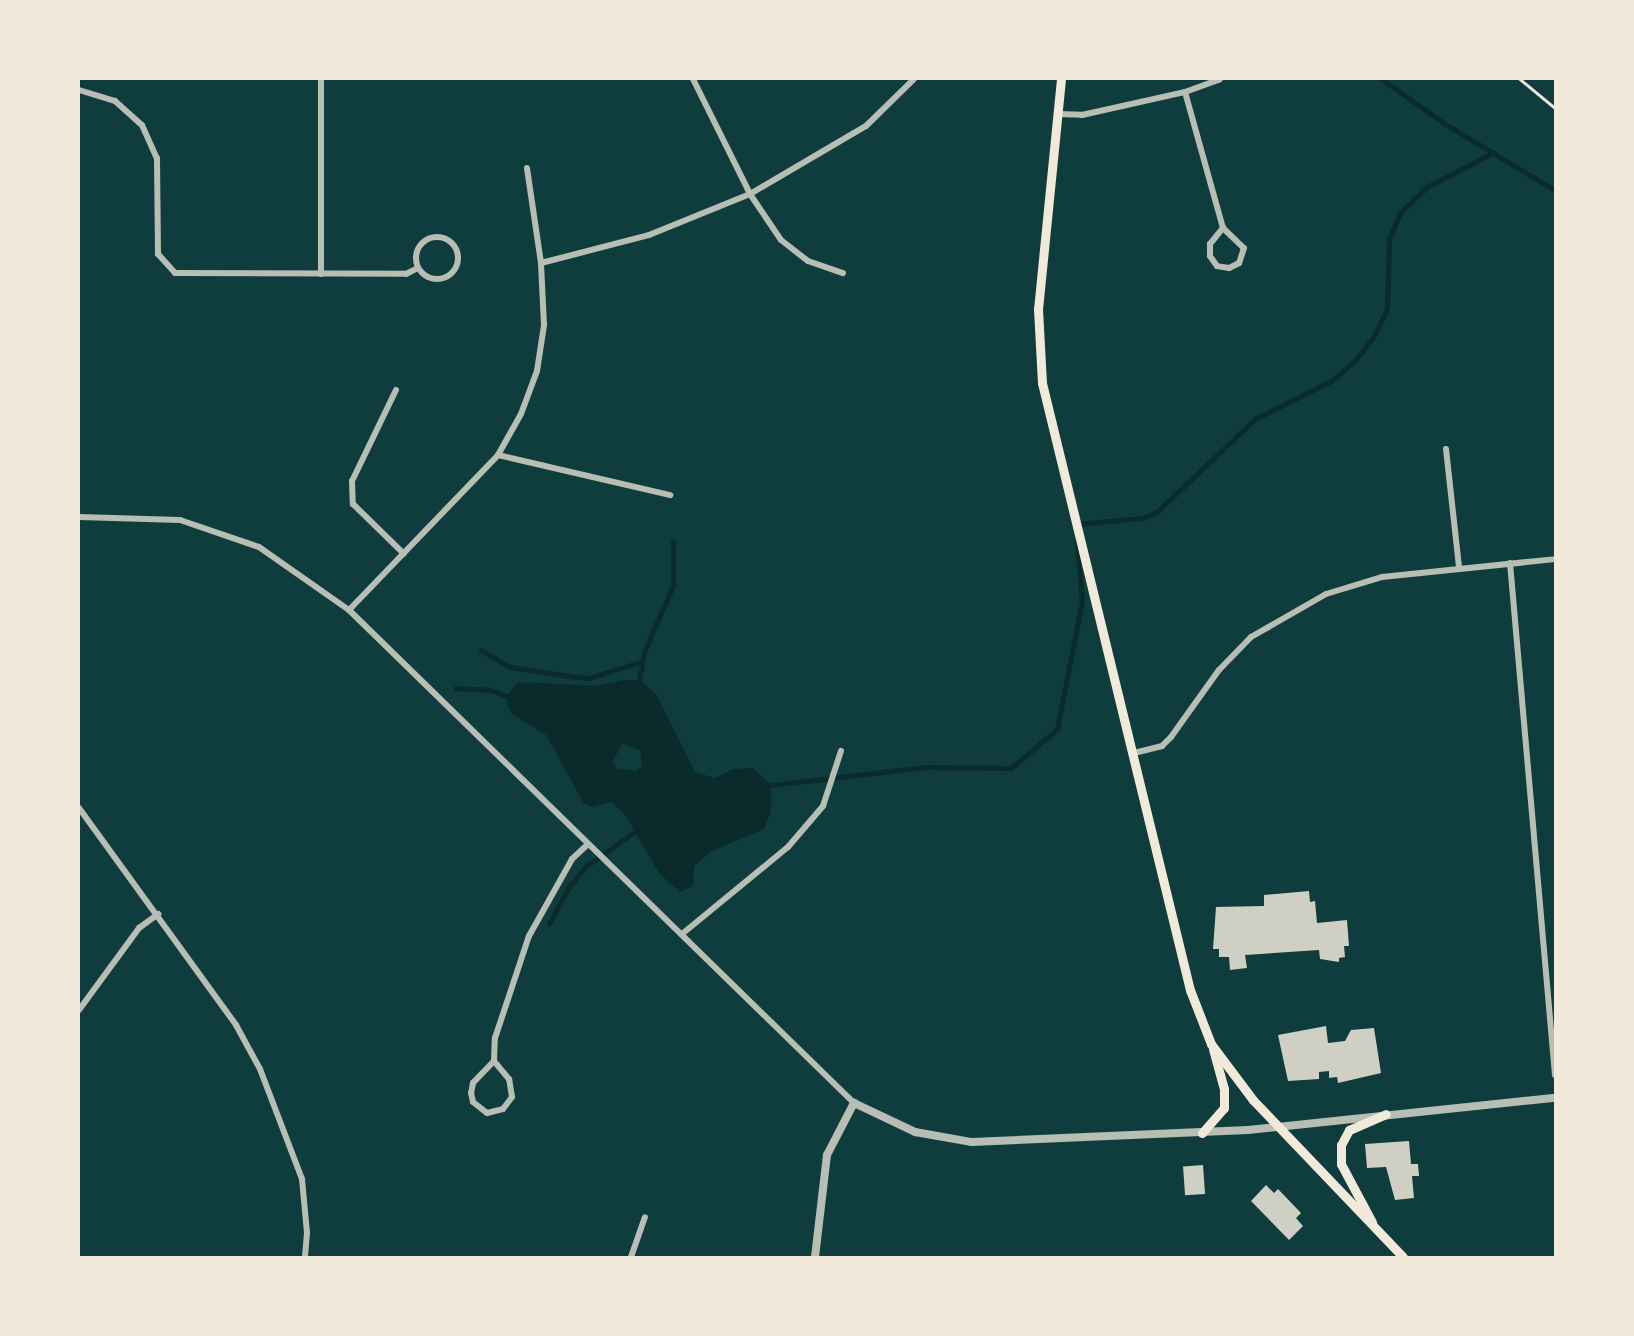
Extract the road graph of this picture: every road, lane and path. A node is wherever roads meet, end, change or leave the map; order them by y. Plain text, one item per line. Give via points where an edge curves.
1 (321, 79) edge
2 (694, 79) edge
3 (914, 79) edge
4 (1061, 79) edge
5 (1220, 79) edge
6 (1520, 79) edge
7 (79, 90) edge
8 (1185, 92) junction
9 (1555, 107) edge
10 (1058, 114) junction
11 (527, 168) dead end
12 (750, 194) junction
13 (1223, 228) junction
14 (541, 263) junction
15 (418, 268) junction
16 (843, 273) dead end
17 (321, 274) junction
18 (396, 390) dead end
19 (1446, 449) dead end
20 (498, 455) junction
21 (670, 495) dead end
22 (79, 517) edge
23 (404, 554) junction
24 (1555, 559) edge
25 (1510, 563) junction
26 (1459, 567) junction
27 (348, 610) junction
28 (841, 751) dead end
29 (1134, 753) junction
30 (79, 808) edge
31 (588, 844) junction
32 (158, 914) junction
33 (682, 934) junction
34 (79, 1010) edge
35 (1211, 1044) junction
36 (494, 1061) junction
37 (1555, 1075) edge
38 (1555, 1098) edge
39 (853, 1103) junction
40 (1386, 1114) junction
41 (1275, 1125) junction
42 (1202, 1133) junction
43 (645, 1217) dead end
44 (1378, 1233) junction
45 (305, 1257) edge
46 (631, 1257) edge
47 (815, 1257) edge
48 (1403, 1257) edge

1 - 17 street
2 - 12 street
3 - 12 street via 866,126
4 - 10 main road
5 - 8 street
6 - 9 path
7 - 17 street via 115,101 142,125 157,158 158,254 165,266 188,276
8 - 10 street via 1082,115
8 - 13 street
10 - 29 main road via 1038,309 1038,354
11 - 14 street
12 - 14 street via 649,234
12 - 16 street via 781,240 808,261
13 - 13 street via 1244,248 1239,263 1229,268 1217,266 1210,256 1210,244
14 - 20 street via 544,325 537,371 521,414
15 - 15 street via 431,278 447,277 458,264 457,248 444,237 427,239 417,251
15 - 17 street via 406,275
18 - 23 street via 352,481 353,504
19 - 26 street
20 - 21 street
20 - 23 street
22 - 27 street via 180,520 259,547
23 - 27 street
24 - 25 street
25 - 26 street
25 - 37 street
26 - 29 street via 1382,577 1326,594 1269,624 1233,654 1162,746
27 - 31 street
28 - 33 street via 816,815 788,847
29 - 35 main road via 1190,990
30 - 32 street
31 - 33 street
31 - 36 street via 572,859 529,936 495,1038
32 - 34 street via 139,928
32 - 45 street via 236,1025 281,1115 302,1179
33 - 39 street
35 - 41 main road
35 - 42 main road via 1224,1089 1224,1108
36 - 36 street via 473,1083 471,1093 474,1102 488,1113 503,1109 512,1097 509,1079
38 - 40 street
39 - 42 street via 915,1132 954,1141
39 - 47 street via 827,1155
40 - 41 street
40 - 44 main road via 1349,1130 1341,1144 1341,1164
41 - 42 street
41 - 44 main road
43 - 46 street
44 - 48 main road

